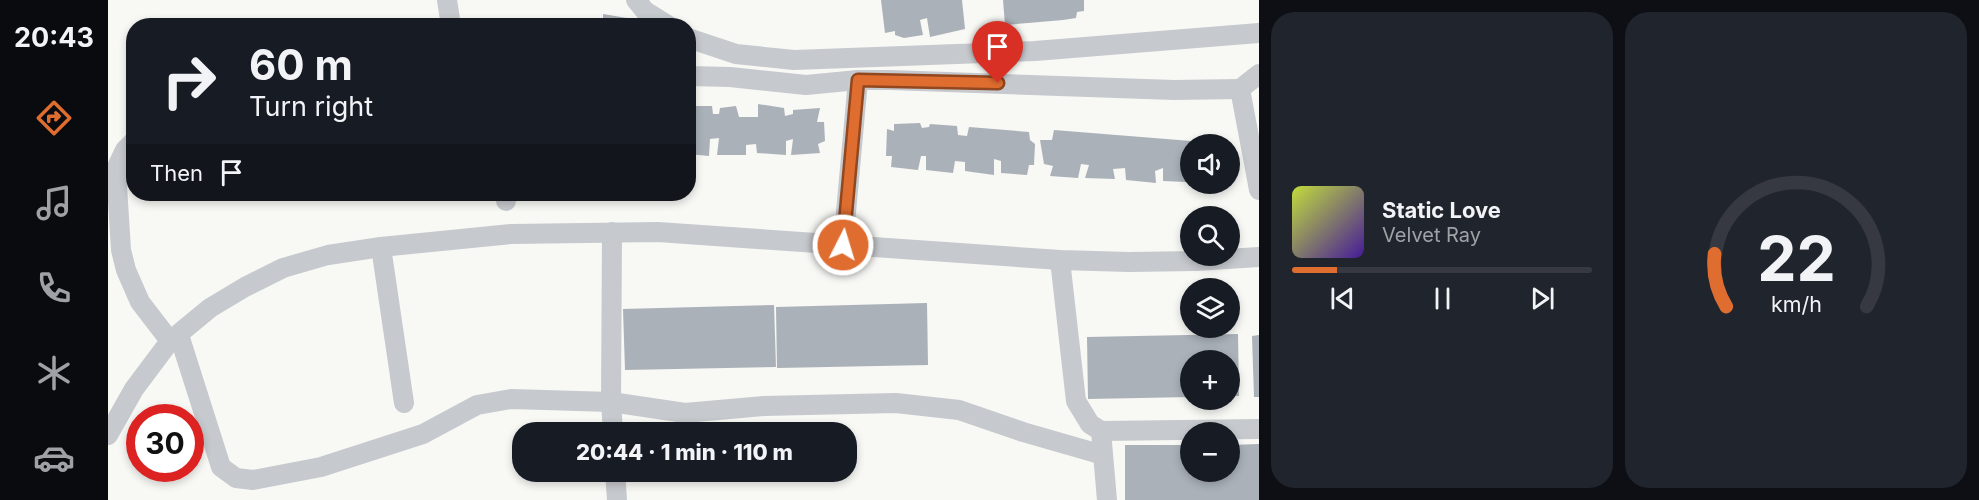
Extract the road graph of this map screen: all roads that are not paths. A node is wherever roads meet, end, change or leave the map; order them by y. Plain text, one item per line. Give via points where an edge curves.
1 (447, 0) edge
2 (636, 0) edge
3 (450, 18) edge
4 (656, 18) edge
5 (1259, 33) edge
6 (696, 41) edge
7 (1259, 74) edge
8 (696, 76) edge
9 (858, 80) junction
10 (1240, 88) junction
11 (126, 149) edge
12 (1259, 190) edge
13 (612, 232) junction
14 (843, 245) junction
15 (381, 247) junction
16 (1259, 257) edge
17 (1060, 260) junction
18 (175, 338) junction
19 (612, 402) junction
20 (405, 403) dead end
21 (613, 422) edge
22 (1259, 429) edge
23 (1101, 431) junction
24 (108, 435) edge
25 (1103, 455) junction
26 (616, 482) edge
27 (617, 500) edge
28 (1107, 500) edge

1 - 3 street
2 - 4 street
5 - 6 street via 1035,51 795,60 736,54
7 - 10 street
8 - 9 street via 806,85
9 - 10 street via 1174,90
9 - 14 street
10 - 12 street
11 - 18 street via 116,169 121,250 126,270 140,302
13 - 14 street
13 - 15 street via 511,234
13 - 19 street
14 - 17 street
15 - 18 street via 328,255 283,268 210,308
15 - 20 street
16 - 17 street via 1196,261
17 - 23 street via 1076,401 1090,424
18 - 19 street via 221,467 236,478 269,478 321,467 423,434 461,412 494,401
18 - 24 street via 134,388
19 - 21 street
19 - 25 street via 686,413 764,406 896,403 959,410
22 - 23 street
23 - 25 street
25 - 28 street
26 - 27 street

